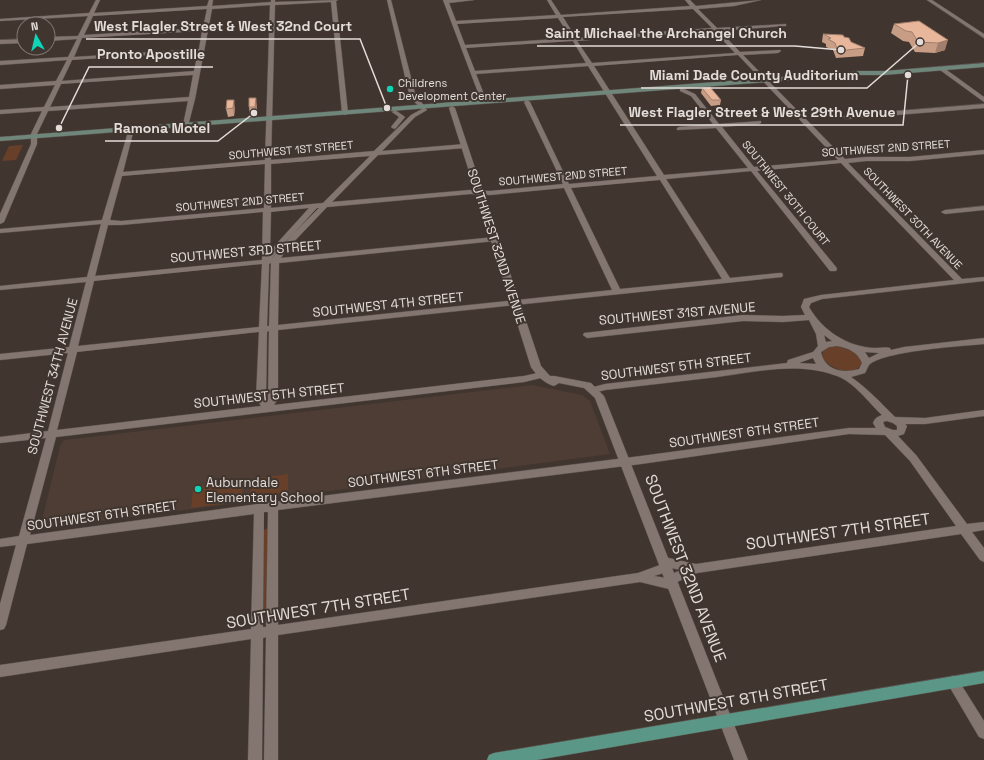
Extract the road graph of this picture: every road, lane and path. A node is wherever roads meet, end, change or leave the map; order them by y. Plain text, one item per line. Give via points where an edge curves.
1 (98, 0) edge
2 (211, 0) edge
3 (333, 0) edge
4 (336, 0) edge
5 (389, 0) edge
6 (472, 0) edge
7 (549, 0) edge
8 (687, 0) edge
9 (760, 0) edge
10 (929, 0) edge
11 (446, 1) edge
12 (273, 2) edge
13 (209, 8) junction
14 (694, 8) junction
15 (92, 14) junction
16 (559, 16) junction
17 (0, 20) edge
18 (454, 23) junction
19 (784, 26) dead end
20 (204, 30) junction
21 (715, 30) junction
22 (984, 36) edge
23 (80, 37) junction
24 (56, 38) edge
25 (573, 39) junction
26 (16, 41) edge
27 (0, 42) edge
28 (463, 47) junction
29 (201, 50) junction
30 (778, 51) dead end
31 (739, 54) junction
32 (71, 59) junction
33 (0, 63) edge
34 (590, 65) junction
35 (984, 65) edge
36 (942, 69) junction
37 (196, 73) junction
38 (473, 73) junction
39 (884, 73) junction
40 (838, 75) junction
41 (828, 79) junction
42 (765, 82) junction
43 (59, 83) junction
44 (0, 87) edge
45 (693, 92) junction
46 (608, 94) junction
47 (413, 98) junction
48 (192, 99) junction
49 (984, 100) edge
50 (484, 102) junction
51 (527, 102) junction
52 (441, 105) junction
53 (492, 105) junction
54 (984, 106) edge
55 (407, 108) junction
56 (423, 108) junction
57 (452, 108) junction
58 (46, 109) junction
59 (0, 112) edge
60 (395, 112) junction
61 (345, 113) junction
62 (846, 117) dead end
63 (269, 120) junction
64 (759, 122) dead end
65 (186, 125) junction
66 (718, 126) junction
67 (679, 129) dead end
68 (130, 133) junction
69 (34, 138) junction
70 (0, 139) edge
71 (0, 143) edge
72 (465, 146) junction
73 (984, 152) edge
74 (376, 153) junction
75 (367, 154) junction
76 (842, 161) junction
77 (268, 162) junction
78 (752, 169) junction
79 (118, 174) junction
80 (662, 178) junction
81 (567, 186) junction
82 (480, 193) junction
83 (325, 205) junction
84 (315, 206) junction
85 (984, 208) edge
86 (267, 210) junction
87 (945, 212) dead end
88 (0, 222) edge
89 (105, 222) junction
90 (0, 230) edge
91 (267, 237) junction
92 (284, 238) junction
93 (495, 239) junction
94 (276, 260) junction
95 (266, 261) junction
96 (833, 268) dead end
97 (779, 275) dead end
98 (91, 278) junction
99 (984, 279) edge
100 (727, 280) junction
101 (960, 282) junction
102 (0, 288) edge
103 (617, 292) junction
104 (516, 303) junction
105 (814, 320) junction
106 (274, 329) junction
107 (262, 330) junction
108 (587, 335) dead end
109 (984, 340) edge
110 (849, 346) junction
111 (73, 350) junction
112 (819, 350) junction
113 (904, 350) junction
114 (0, 357) edge
115 (864, 367) junction
116 (763, 368) junction
117 (827, 368) junction
118 (840, 373) junction
119 (545, 377) junction
120 (594, 390) junction
121 (865, 391) junction
122 (871, 400) junction
123 (267, 408) junction
124 (984, 413) edge
125 (893, 419) junction
126 (878, 421) junction
127 (925, 421) junction
128 (901, 430) junction
129 (849, 431) junction
130 (886, 432) junction
131 (52, 433) junction
132 (0, 440) edge
133 (913, 458) junction
134 (625, 462) junction
135 (273, 506) junction
136 (259, 508) junction
137 (984, 526) edge
138 (964, 529) junction
139 (22, 540) junction
140 (0, 543) edge
141 (984, 557) edge
142 (696, 569) junction
143 (669, 574) junction
144 (640, 577) junction
145 (0, 626) edge
146 (273, 631) junction
147 (258, 634) junction
148 (0, 671) edge
149 (984, 677) edge
150 (953, 682) junction
151 (726, 720) junction
152 (984, 733) edge
153 (255, 760) edge
154 (271, 760) edge
155 (494, 760) edge
156 (741, 760) edge

1 - 15 street
2 - 13 street
3 - 4 street
3 - 12 street
3 - 61 street
5 - 47 street
6 - 11 street
7 - 16 street
8 - 14 street, SOUTHWEST 30TH AVENUE
9 - 14 street via 739,5
10 - 22 street
11 - 18 street
12 - 13 street
12 - 63 street
13 - 15 street
13 - 20 street
14 - 16 street
14 - 21 street, SOUTHWEST 30TH AVENUE
15 - 17 street
15 - 23 street
16 - 18 street
16 - 25 street
18 - 28 street
19 - 21 street
20 - 23 street
20 - 29 street
21 - 25 street
21 - 31 street, SOUTHWEST 30TH AVENUE
23 - 24 street
23 - 32 street
25 - 28 street
25 - 34 street
26 - 27 street
28 - 38 street
29 - 32 street
29 - 37 street
30 - 31 street
31 - 34 street
31 - 42 street, SOUTHWEST 30TH AVENUE
32 - 33 street
32 - 43 street
34 - 38 street
34 - 46 street
35 - 36 main road
36 - 39 main road
36 - 49 street
37 - 43 street
37 - 48 street
38 - 50 street
39 - 40 main road
39 - 41 main road
40 - 41 main road
40 - 42 main road
41 - 42 main road
42 - 45 main road
42 - 46 main road
42 - 76 street, SOUTHWEST 30TH AVENUE
43 - 44 street
43 - 58 street
45 - 46 main road via 682,90
45 - 66 street, SOUTHWEST 30TH COURT
46 - 50 main road
46 - 51 main road
46 - 80 street
47 - 55 street
47 - 56 street
48 - 58 street
48 - 65 street
50 - 52 main road
50 - 53 main road
51 - 53 main road
51 - 81 street
52 - 56 main road
52 - 57 main road
53 - 57 main road
54 - 62 street
55 - 56 main road
55 - 61 main road
56 - 57 main road
56 - 60 main road
56 - 74 street
57 - 72 street, SOUTHWEST 32ND AVENUE
58 - 59 street
58 - 69 street
60 - 63 main road
60 - 75 street via 402,119
61 - 63 main road
63 - 65 main road
63 - 68 main road
63 - 77 street
64 - 66 street
65 - 69 main road
66 - 67 street
66 - 78 street, SOUTHWEST 30TH COURT
68 - 69 main road
68 - 79 street, SOUTHWEST 34TH AVENUE
69 - 70 main road
69 - 71 main road
69 - 88 street
72 - 74 street, SOUTHWEST 1ST STREET
72 - 82 street, SOUTHWEST 32ND AVENUE
73 - 76 street, SOUTHWEST 2ND STREET via 910,159 873,158
74 - 75 street, SOUTHWEST 1ST STREET
74 - 83 street
75 - 77 street, SOUTHWEST 1ST STREET
75 - 84 street
76 - 78 street, SOUTHWEST 2ND STREET
76 - 101 street, SOUTHWEST 30TH AVENUE
77 - 79 street, SOUTHWEST 1ST STREET
77 - 86 street
78 - 80 street, SOUTHWEST 2ND STREET
78 - 96 street, SOUTHWEST 30TH COURT
79 - 89 street, SOUTHWEST 34TH AVENUE
80 - 81 street, SOUTHWEST 2ND STREET
80 - 100 street
81 - 82 street, SOUTHWEST 2ND STREET
81 - 103 street
82 - 83 street, SOUTHWEST 2ND STREET
82 - 93 street, SOUTHWEST 32ND AVENUE
83 - 84 street, SOUTHWEST 2ND STREET
83 - 94 street via 283,249
84 - 86 street, SOUTHWEST 2ND STREET
84 - 92 street
85 - 87 street
86 - 89 street, SOUTHWEST 2ND STREET via 121,223
86 - 91 street
89 - 90 street, SOUTHWEST 2ND STREET
89 - 98 street, SOUTHWEST 34TH AVENUE
91 - 92 street
91 - 95 street
92 - 95 street
93 - 94 street, SOUTHWEST 3RD STREET
93 - 104 street, SOUTHWEST 32ND AVENUE
94 - 95 street, SOUTHWEST 3RD STREET
94 - 106 street
95 - 98 street, SOUTHWEST 3RD STREET
95 - 107 street
97 - 100 street, SOUTHWEST 4TH STREET
98 - 102 street, SOUTHWEST 3RD STREET
98 - 111 street, SOUTHWEST 34TH AVENUE
99 - 101 street
100 - 103 street, SOUTHWEST 4TH STREET
101 - 105 street via 815,298 805,304 806,310
103 - 104 street, SOUTHWEST 4TH STREET
104 - 106 street, SOUTHWEST 4TH STREET
104 - 119 street, SOUTHWEST 32ND AVENUE via 536,367
105 - 108 street, SOUTHWEST 31ST AVENUE via 743,318
105 - 110 street via 833,338
105 - 112 street via 820,334
106 - 107 street, SOUTHWEST 4TH STREET
106 - 123 street via 273,399
107 - 111 street, SOUTHWEST 4TH STREET
107 - 123 street via 261,398
109 - 113 street
110 - 112 street via 830,344
110 - 113 street via 875,351
110 - 115 street via 862,355
111 - 114 street, SOUTHWEST 4TH STREET
111 - 131 street, SOUTHWEST 34TH AVENUE
112 - 116 street, SOUTHWEST 5TH STREET via 798,361
112 - 117 street via 819,361
113 - 115 street via 880,356
115 - 118 street via 851,374
115 - 121 street
116 - 117 street, SOUTHWEST 5TH STREET via 806,365
116 - 120 street, SOUTHWEST 5TH STREET
117 - 118 street
118 - 121 street
119 - 120 street via 552,383
119 - 123 street, SOUTHWEST 5TH STREET
120 - 134 street, SOUTHWEST 32ND AVENUE via 601,400
121 - 122 street
122 - 125 street
122 - 126 street
123 - 131 street, SOUTHWEST 5TH STREET
124 - 127 street
125 - 126 street, SOUTHWEST 6TH STREET via 884,418
125 - 127 street
125 - 128 street via 900,424
126 - 129 street, SOUTHWEST 6TH STREET
126 - 130 street via 879,427
127 - 128 street
128 - 130 street, SOUTHWEST 6TH STREET via 896,434
128 - 133 street
129 - 130 street, SOUTHWEST 6TH STREET
129 - 134 street, SOUTHWEST 6TH STREET
130 - 133 street
131 - 132 street, SOUTHWEST 5TH STREET
131 - 139 street, SOUTHWEST 34TH AVENUE
133 - 138 street
134 - 135 street, SOUTHWEST 6TH STREET
134 - 143 street, SOUTHWEST 32ND AVENUE
135 - 136 street, SOUTHWEST 6TH STREET
135 - 146 street
136 - 139 street, SOUTHWEST 6TH STREET
136 - 147 street
137 - 138 street, SOUTHWEST 7TH STREET
138 - 141 street
138 - 142 street, SOUTHWEST 7TH STREET
139 - 140 street, SOUTHWEST 6TH STREET
139 - 145 street, SOUTHWEST 34TH AVENUE
142 - 143 street, SOUTHWEST 7TH STREET
142 - 143 street, SOUTHWEST 7TH STREET
143 - 144 street, SOUTHWEST 7TH STREET
143 - 144 street, SOUTHWEST 7TH STREET via 650,572
143 - 151 street, SOUTHWEST 32ND AVENUE
144 - 146 street, SOUTHWEST 7TH STREET
146 - 147 street, SOUTHWEST 7TH STREET
146 - 154 street
147 - 148 street, SOUTHWEST 7TH STREET
147 - 153 street
149 - 150 main road, SOUTHWEST 8TH STREET
150 - 151 main road, SOUTHWEST 8TH STREET
150 - 152 street
151 - 155 main road, SOUTHWEST 8TH STREET
151 - 156 street, SOUTHWEST 32ND AVENUE

